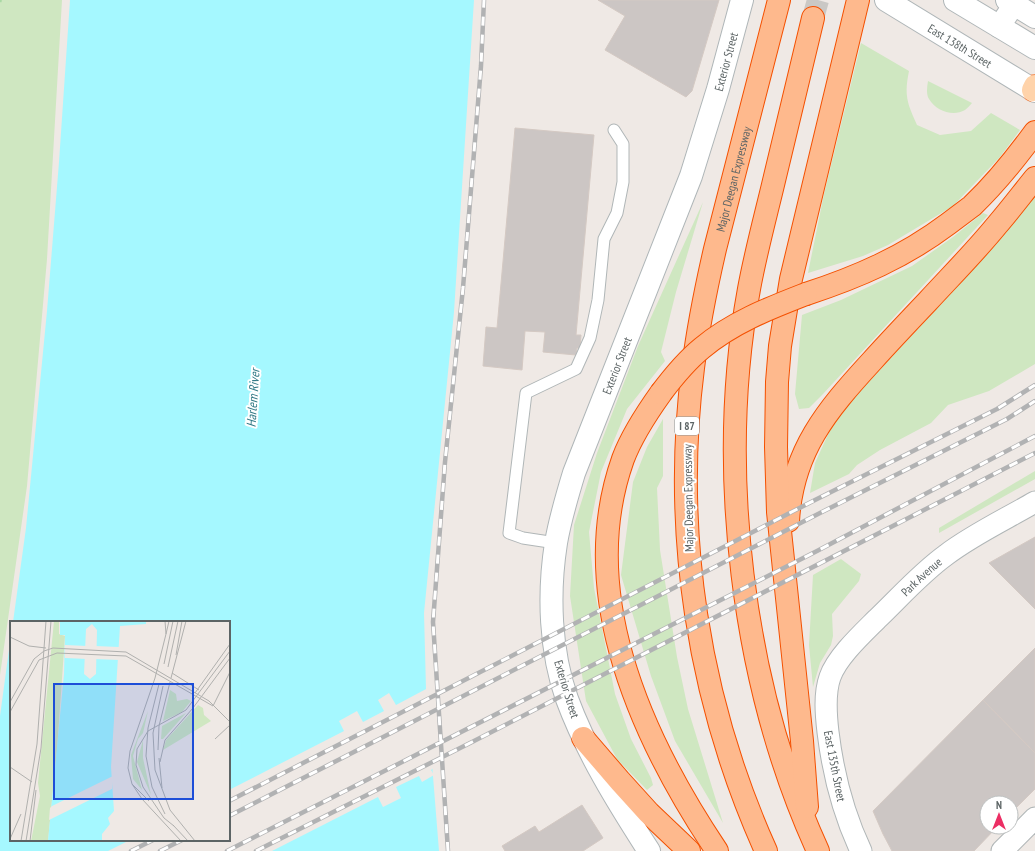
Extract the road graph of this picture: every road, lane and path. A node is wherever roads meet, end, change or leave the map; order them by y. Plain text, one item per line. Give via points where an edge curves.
1 (742, 0) edge
2 (779, 0) edge
3 (858, 0) edge
4 (886, 0) edge
5 (955, 0) edge
6 (1013, 2) edge
7 (1035, 17) edge
8 (813, 18) tunnel mouth
9 (999, 27) junction
10 (1035, 48) edge
11 (1034, 89) edge
12 (614, 130) dead end
13 (1032, 136) edge
14 (1035, 178) edge
15 (1035, 502) edge
16 (556, 543) junction
17 (785, 578) junction
18 (830, 678) joint
19 (583, 738) junction
20 (1035, 818) edge
21 (809, 831) junction
22 (649, 851) edge
23 (689, 851) edge
24 (717, 851) edge
25 (766, 851) edge
26 (818, 851) edge
27 (861, 851) edge
28 (1002, 851) edge

1 - 16 main road, Exterior Street via 691,176 574,473
2 - 25 highway, Major Deegan Expressway / I 87 via 706,289 693,368 686,448 687,530 700,646 730,761
3 - 17 highway via 797,250 780,346 776,479
4 - 11 main road, East 138th Street
5 - 9 main road
6 - 7 main road
6 - 9 street
8 - 21 highway via 749,290 739,365 735,442 737,521 753,638 780,753
9 - 10 main road
12 - 16 lane via 623,144 623,182 617,213 604,239 598,300 590,338 576,369 526,393 509,533
13 - 24 highway, bridge via 985,193 932,236 867,272 806,294 741,322 702,348 686,362 661,393 645,416 624,457 612,500 606,560 618,641 639,706 677,787
14 - 17 highway via 997,226 848,387 819,424 799,465 792,494
15 - 18 street, Park Avenue via 946,554 864,632
16 - 19 main road, Exterior Street via 552,582 554,642 567,698
17 - 21 highway
18 - 27 street, East 135th Street via 826,707 833,770 851,831
19 - 22 main road
19 - 23 highway via 648,813
20 - 28 street
21 - 26 highway

